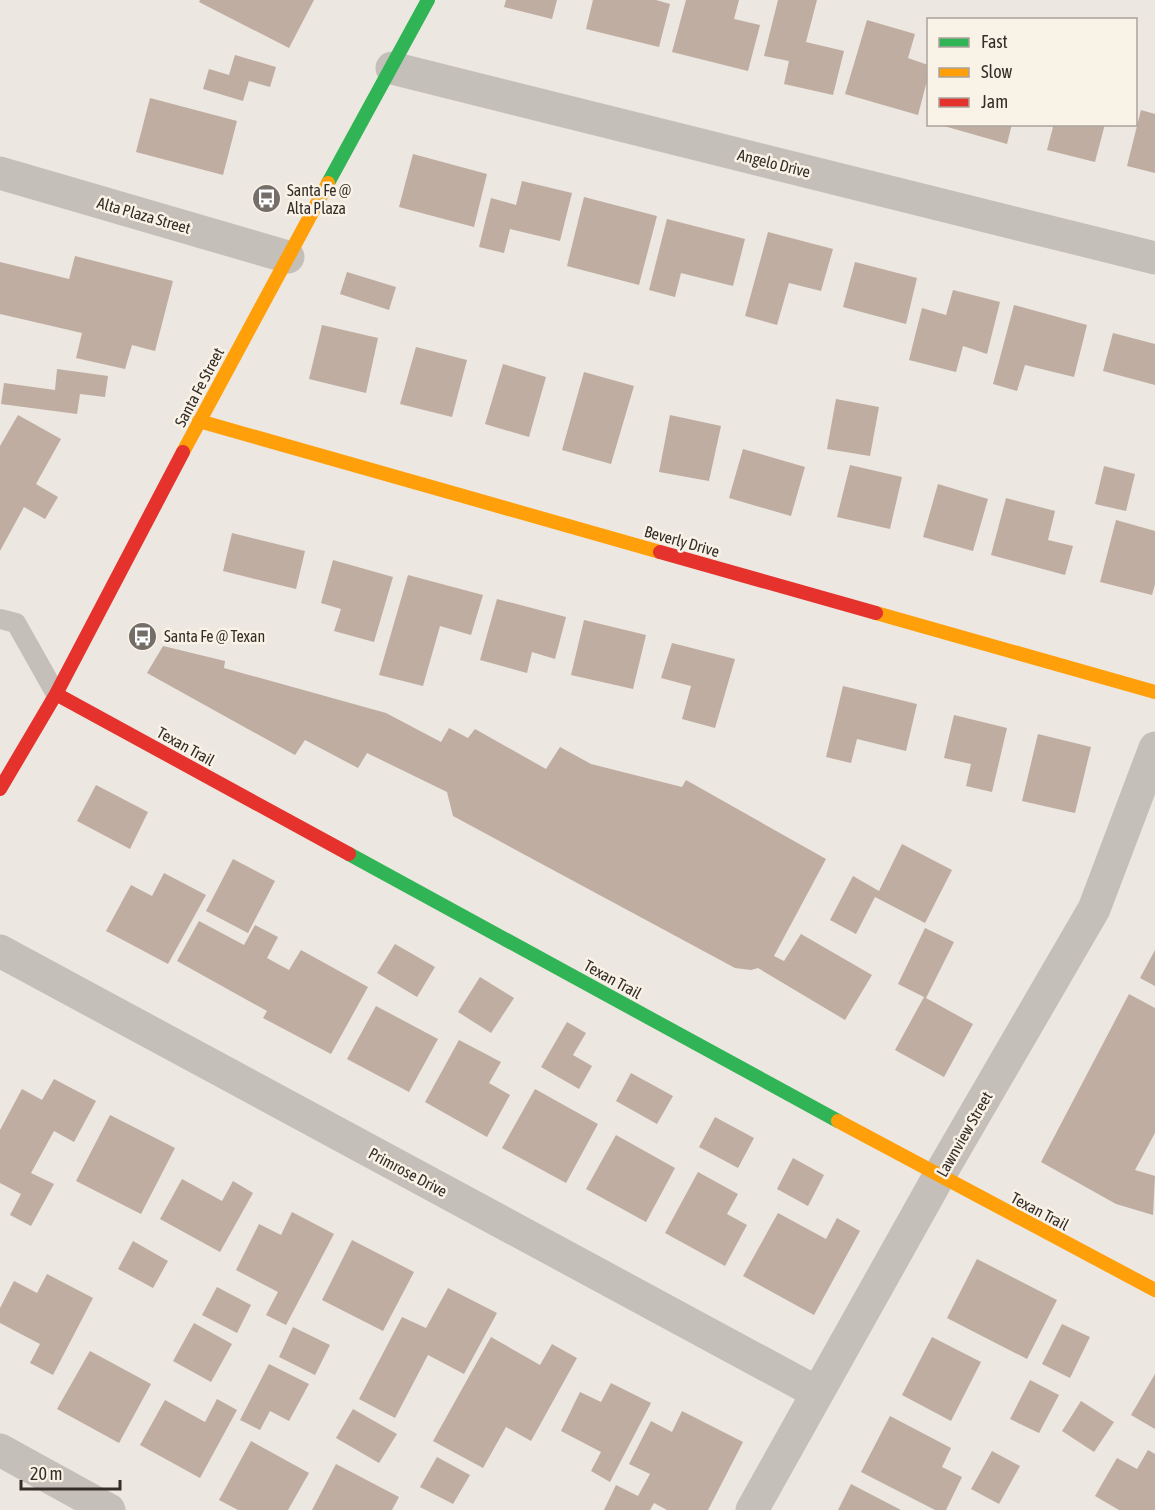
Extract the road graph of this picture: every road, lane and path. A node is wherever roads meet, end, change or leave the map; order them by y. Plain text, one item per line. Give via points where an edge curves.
1 (428, 0) edge
2 (392, 68) junction
3 (0, 173) edge
4 (288, 257) junction
5 (1155, 258) edge
6 (199, 421) junction
7 (0, 619) edge
8 (1155, 692) edge
9 (56, 694) junction
10 (1155, 748) edge
11 (0, 789) edge
12 (0, 951) edge
13 (939, 1176) junction
14 (1155, 1290) edge
15 (816, 1392) junction
16 (0, 1450) edge
17 (109, 1510) edge
18 (752, 1510) edge

1 - 2 street, Santa Fe Street
2 - 4 street, Santa Fe Street
2 - 5 street, Angelo Drive
3 - 4 street, Alta Plaza Street
4 - 6 street, Santa Fe Street
6 - 8 street, Beverly Drive
6 - 9 street, Santa Fe Street
7 - 9 lane via 16,622
9 - 11 street, Santa Fe Street
9 - 13 street, Texan Trail
10 - 13 street, Lawnview Street via 1094,909
12 - 15 street, Primrose Drive
13 - 14 street, Texan Trail
13 - 15 street, Lawnview Street
15 - 18 street, Lawnview Street
16 - 17 street

